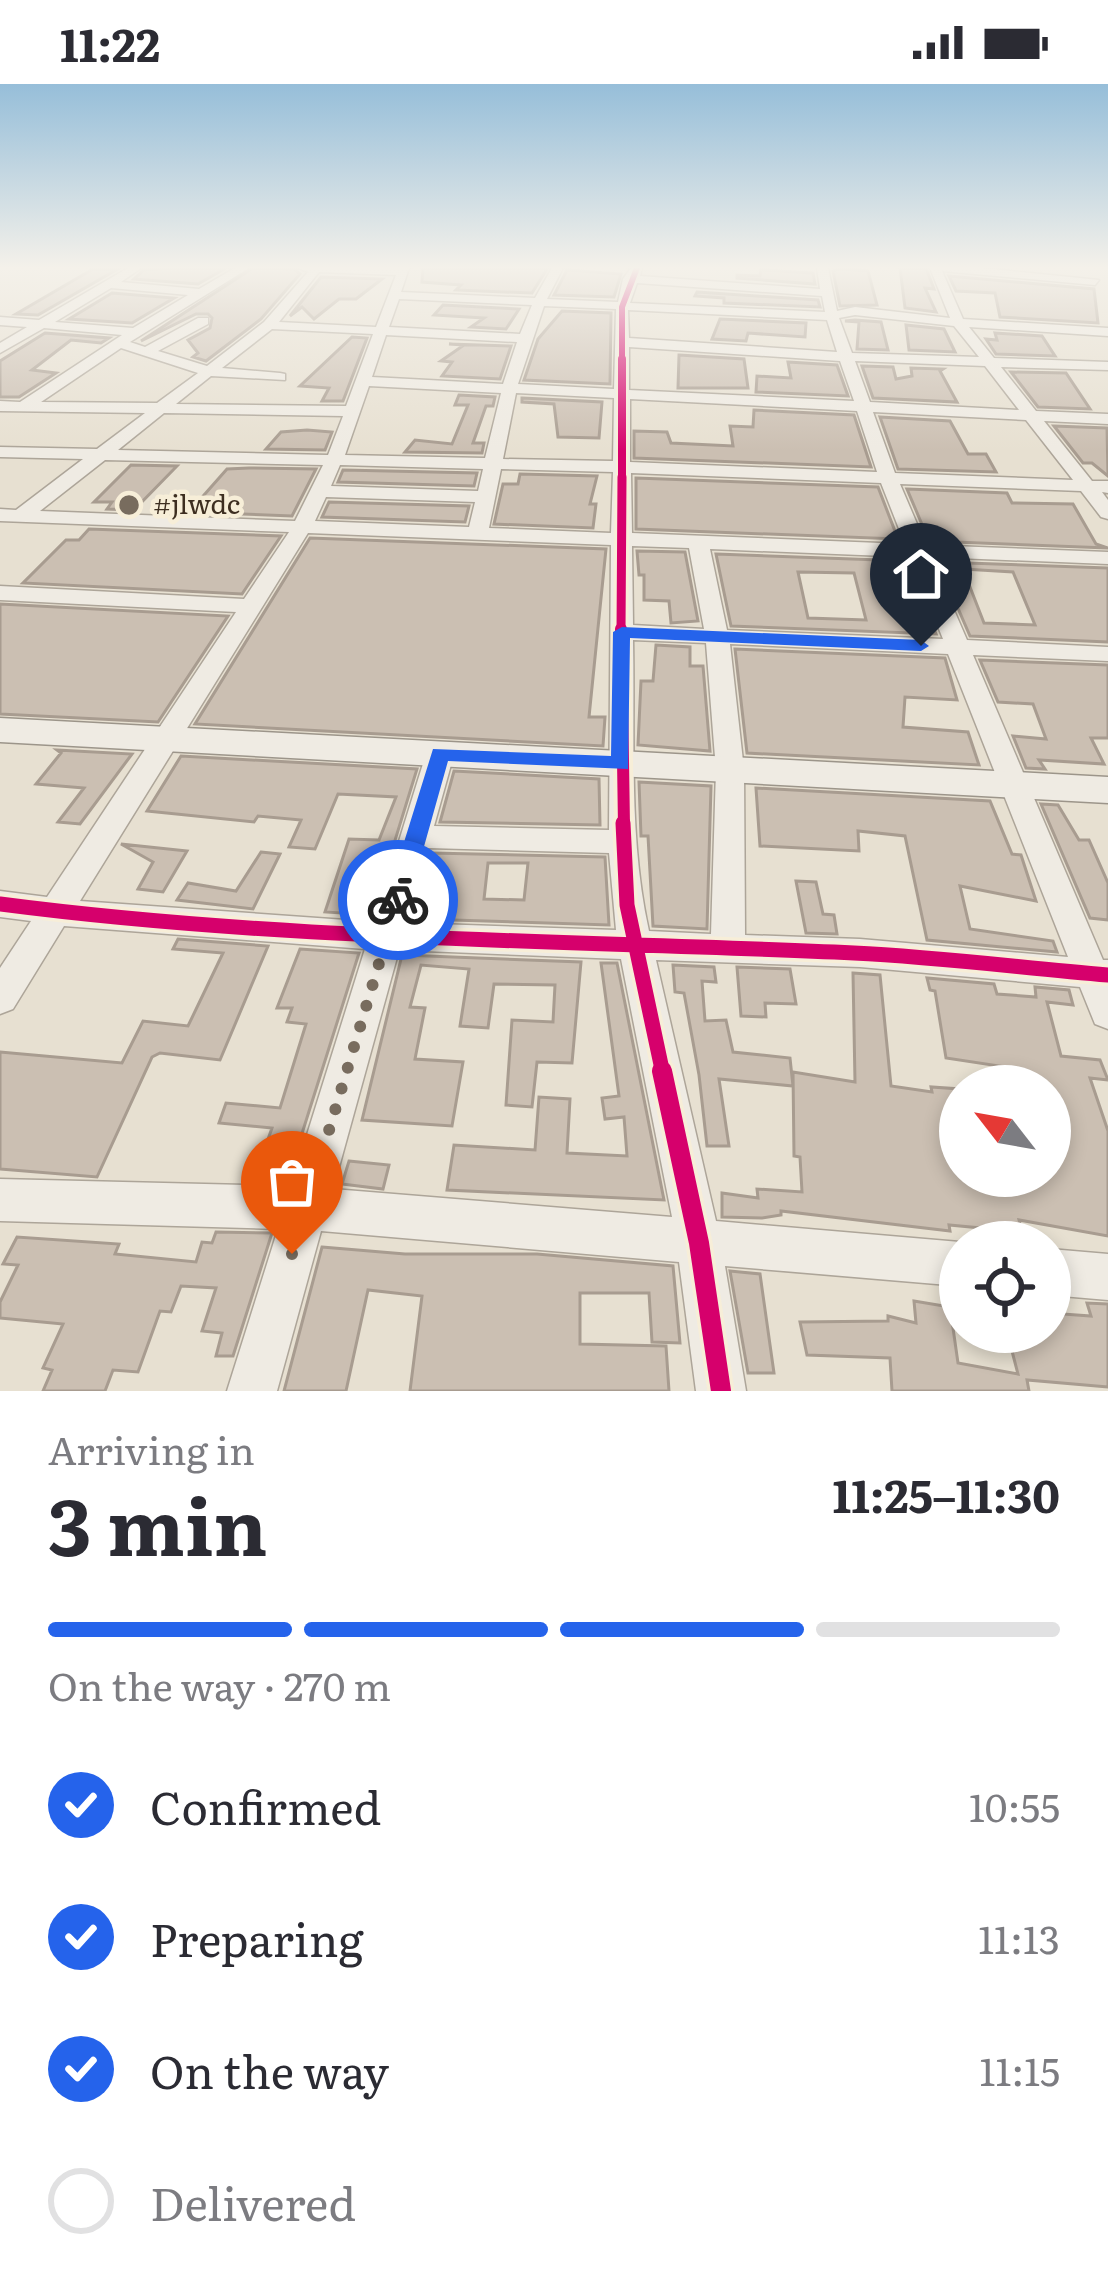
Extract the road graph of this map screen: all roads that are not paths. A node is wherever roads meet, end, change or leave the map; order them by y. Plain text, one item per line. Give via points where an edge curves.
1 (37, 329) edge
2 (96, 329) edge
3 (141, 329) edge
4 (188, 329) edge
5 (265, 329) edge
6 (323, 329) edge
7 (378, 329) edge
8 (528, 329) edge
9 (624, 329) edge
10 (839, 329) edge
11 (964, 329) edge
12 (1058, 329) edge
13 (136, 332) junction
14 (377, 332) junction
15 (1108, 332) edge
16 (524, 338) junction
17 (622, 342) junction
18 (119, 343) junction
19 (0, 349) edge
20 (144, 353) junction
21 (848, 357) junction
22 (989, 362) junction
23 (1108, 366) edge
24 (211, 372) junction
25 (280, 377) dead end
26 (361, 381) junction
27 (508, 388) junction
28 (622, 393) junction
29 (0, 406) edge
30 (24, 406) junction
31 (165, 407) junction
32 (868, 408) junction
33 (351, 411) junction
34 (1032, 416) junction
35 (1108, 418) edge
36 (0, 424) edge
37 (0, 452) edge
38 (98, 454) junction
39 (333, 462) junction
40 (494, 466) junction
41 (622, 467) junction
42 (888, 478) junction
43 (1086, 486) junction
44 (1108, 487) edge
45 (319, 491) junction
46 (486, 497) junction
47 (1108, 513) edge
48 (11, 515) edge
49 (302, 527) junction
50 (0, 531) edge
51 (478, 532) junction
52 (622, 536) junction
53 (698, 540) junction
54 (918, 552) junction
55 (1108, 558) edge
56 (0, 593) edge
57 (251, 607) junction
58 (622, 632) junction
59 (721, 640) junction
60 (961, 647) junction
61 (1108, 654) edge
62 (0, 730) edge
63 (166, 740) junction
64 (440, 754) junction
65 (621, 764) junction
66 (730, 770) junction
67 (1015, 785) junction
68 (1108, 790) edge
69 (418, 837) junction
70 (625, 842) junction
71 (0, 904) edge
72 (57, 910) junction
73 (384, 936) junction
74 (635, 943) junction
75 (728, 947) junction
76 (1100, 974) edge
77 (0, 998) edge
78 (1108, 1013) edge
79 (0, 1200) edge
80 (305, 1208) junction
81 (699, 1243) junction
82 (939, 1262) edge
83 (1071, 1273) edge
84 (1108, 1276) edge
85 (252, 1391) edge
86 (721, 1391) edge

1 - 19 street
2 - 13 street
3 - 13 street
4 - 20 street
5 - 24 street
6 - 14 street
7 - 14 street
8 - 16 street
9 - 17 street
10 - 21 street
11 - 22 street
12 - 15 street
13 - 18 street
14 - 16 street
14 - 26 street
16 - 27 street
17 - 21 street
17 - 28 street
18 - 20 street
18 - 30 street
20 - 24 street
21 - 22 street
21 - 32 street
22 - 23 street
22 - 34 street
24 - 25 street
24 - 31 street
26 - 27 street
26 - 33 street
27 - 28 street
27 - 40 street
28 - 32 street
28 - 41 street
29 - 30 street
30 - 31 street
30 - 36 street
31 - 33 street
31 - 38 street
32 - 34 street
32 - 42 street
33 - 39 street
34 - 35 street
34 - 43 street
37 - 38 street
38 - 39 street
38 - 48 street
39 - 40 street
39 - 45 street
40 - 41 street
40 - 46 street
41 - 42 street
41 - 52 street
42 - 43 street
42 - 54 street
43 - 44 street
43 - 47 street
45 - 46 street
45 - 49 street
46 - 51 street
48 - 49 street
48 - 50 street
49 - 51 street
49 - 57 street
51 - 52 street
52 - 53 street
52 - 58 street
53 - 54 street
53 - 59 street
54 - 55 street
54 - 60 street
56 - 57 street
57 - 63 street
58 - 59 street
58 - 65 street
59 - 60 street
59 - 66 street
60 - 61 street
60 - 67 street
62 - 63 main road
63 - 64 main road
63 - 72 street
64 - 65 main road
64 - 69 street
65 - 66 main road
65 - 70 street
66 - 67 main road
66 - 75 street
67 - 68 main road
67 - 76 street
69 - 70 street
69 - 73 street
70 - 74 street
71 - 72 street
72 - 73 street
72 - 77 street
73 - 74 street
73 - 80 street
74 - 75 street
74 - 81 street
75 - 76 street
76 - 78 street
79 - 80 street
80 - 81 street
80 - 85 street
81 - 82 street
81 - 86 street
83 - 84 street

